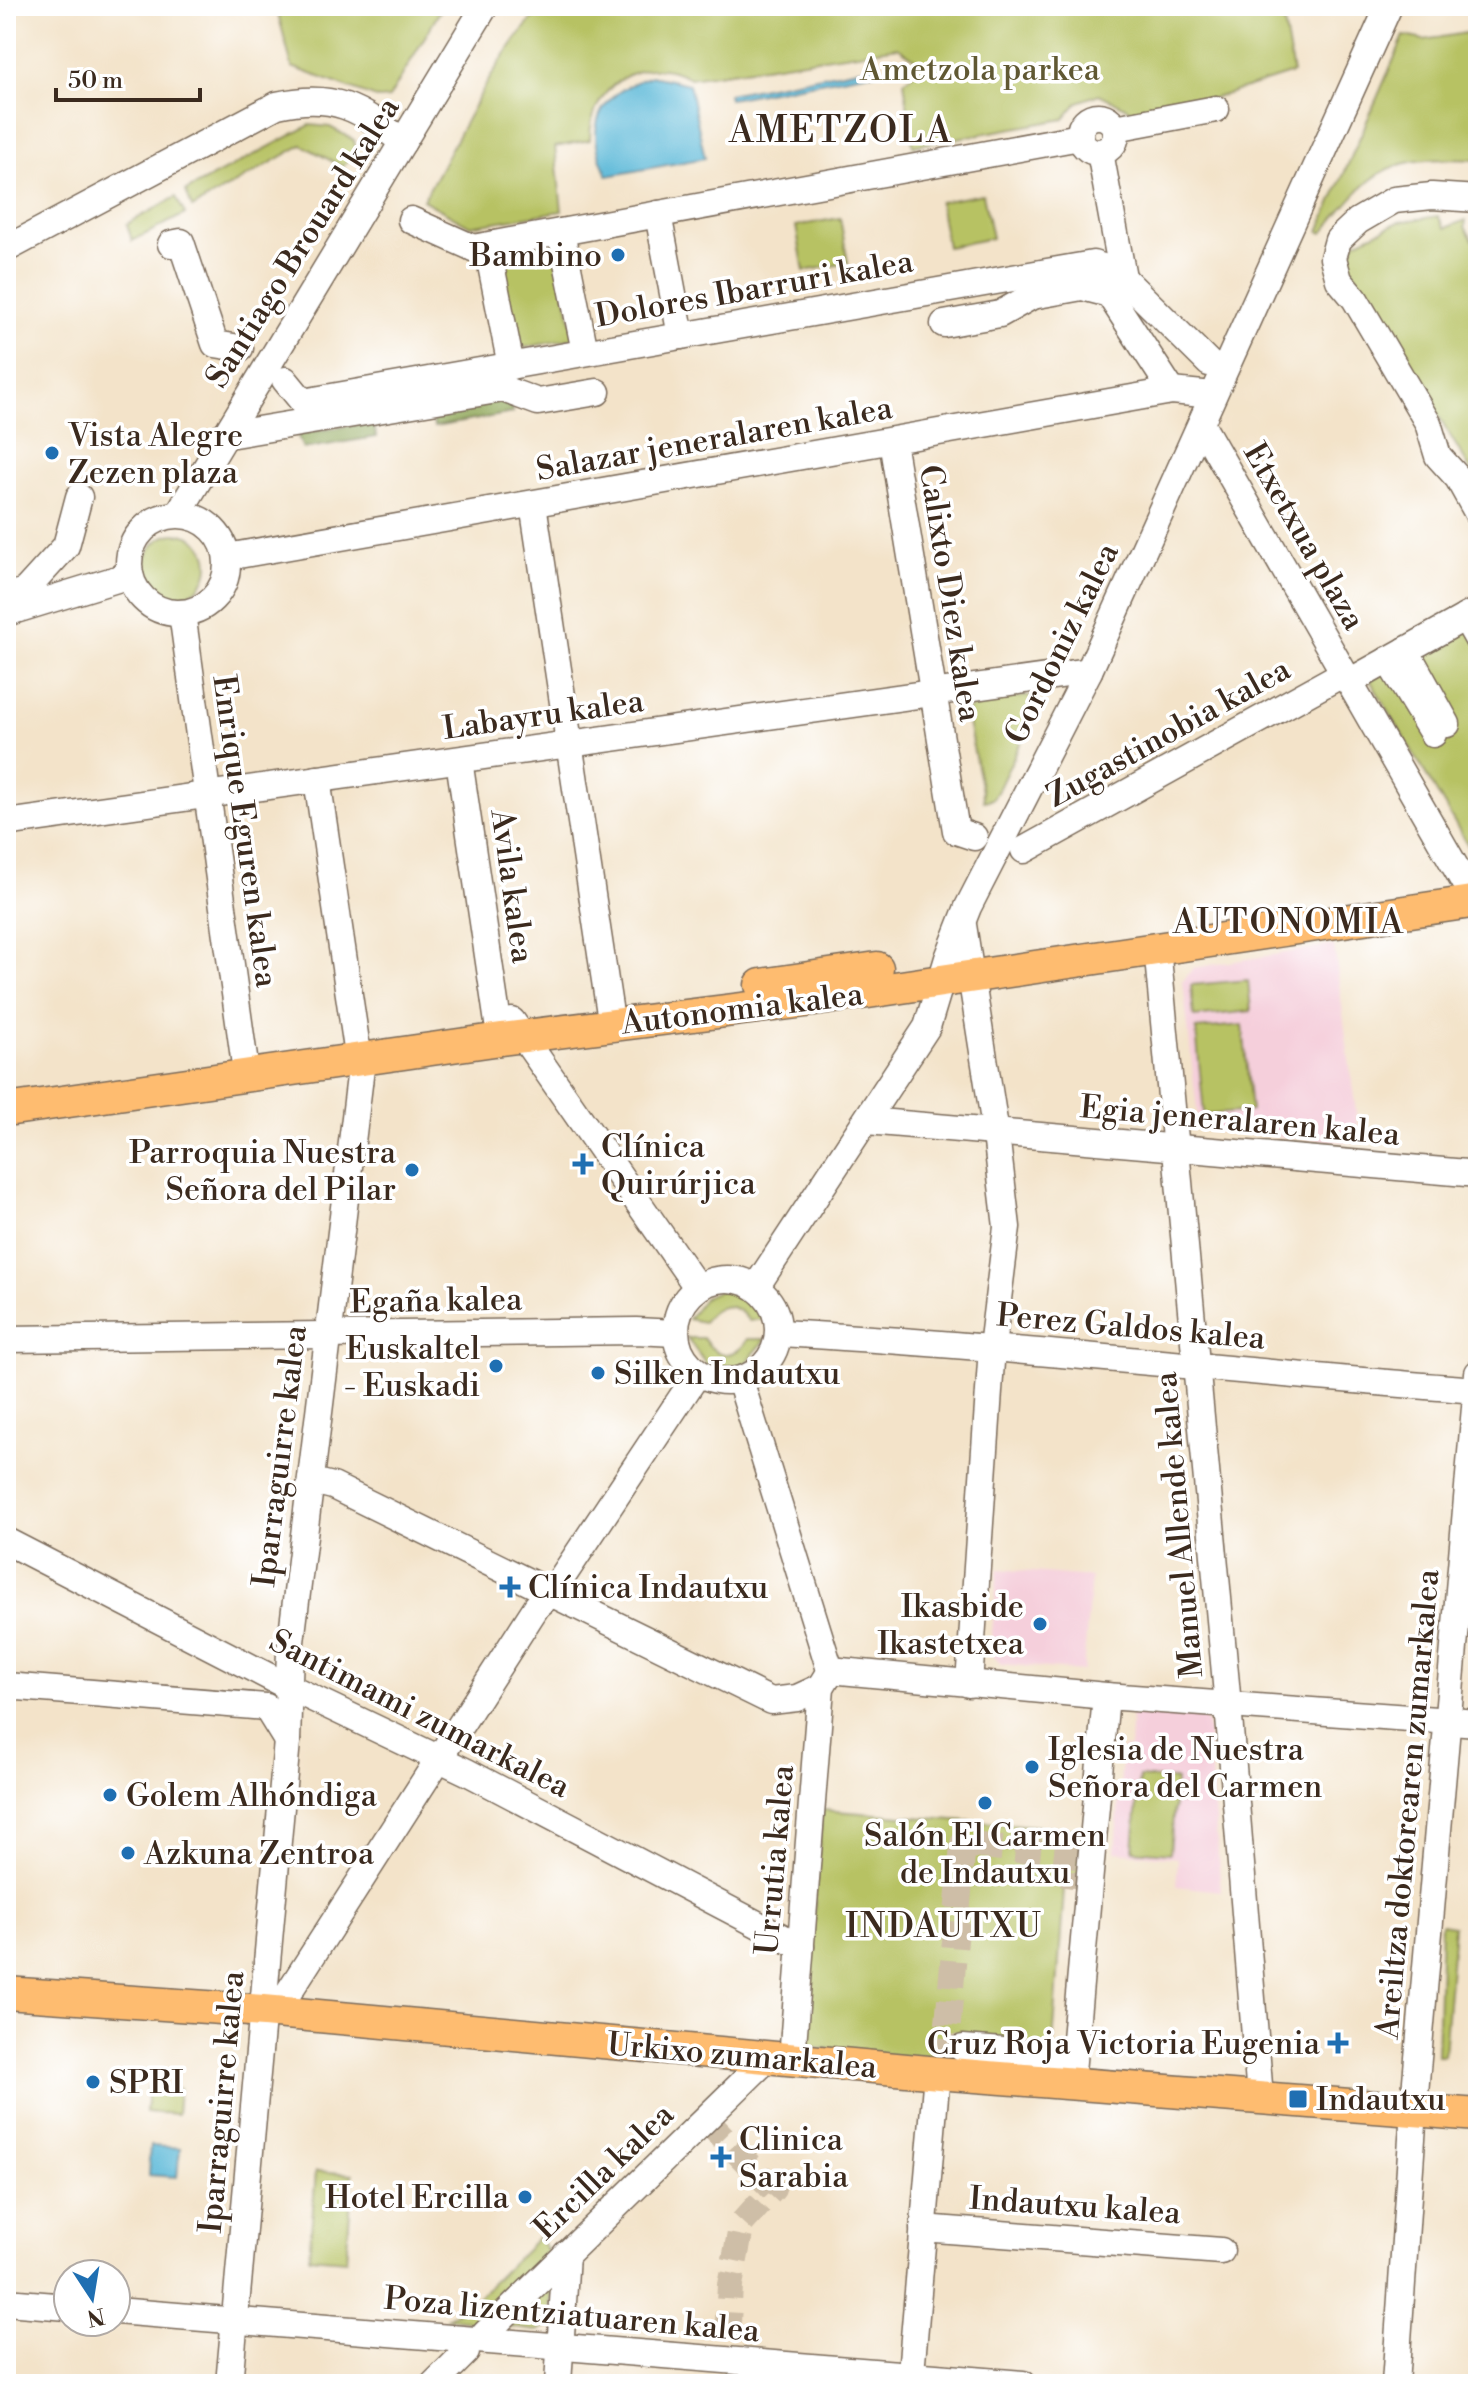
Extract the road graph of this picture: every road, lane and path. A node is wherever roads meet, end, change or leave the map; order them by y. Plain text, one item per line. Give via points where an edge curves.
1 (485, 6) edge
2 (1389, 6) edge
3 (1216, 109) dead end
4 (1093, 122) junction
5 (403, 142) junction
6 (1478, 199) edge
7 (658, 214) junction
8 (411, 220) dead end
9 (561, 232) junction
10 (171, 244) dead end
11 (473, 248) junction
12 (6, 249) edge
13 (1123, 277) junction
14 (944, 324) dead end
15 (681, 336) junction
16 (240, 348) dead end
17 (585, 352) junction
18 (1209, 363) dead end
19 (511, 366) junction
20 (285, 380) dead end
21 (1172, 391) junction
22 (597, 392) dead end
23 (1213, 395) junction
24 (1201, 424) junction
25 (222, 436) junction
26 (892, 441) junction
27 (79, 497) dead end
28 (533, 504) junction
29 (178, 514) junction
30 (1478, 514) edge
31 (227, 557) junction
32 (130, 575) junction
33 (6, 597) edge
34 (6, 613) edge
35 (182, 613) junction
36 (1472, 613) edge
37 (1478, 640) edge
38 (1397, 655) junction
39 (1089, 671) junction
40 (1347, 678) junction
41 (931, 692) junction
42 (1440, 729) dead end
43 (569, 744) junction
44 (459, 760) junction
45 (317, 779) junction
46 (205, 794) junction
47 (6, 823) edge
48 (974, 837) dead end
49 (1024, 850) dead end
50 (1474, 892) edge
51 (1157, 947) junction
52 (958, 959) junction
53 (609, 1007) junction
54 (510, 1027) junction
55 (359, 1051) junction
56 (244, 1058) junction
57 (6, 1088) edge
58 (6, 1110) edge
59 (867, 1121) junction
60 (996, 1134) junction
61 (1177, 1143) junction
62 (1478, 1174) edge
63 (697, 1287) junction
64 (756, 1287) junction
65 (675, 1333) junction
66 (779, 1333) junction
67 (327, 1335) junction
68 (6, 1339) edge
69 (992, 1347) junction
70 (1197, 1368) junction
71 (698, 1373) junction
72 (740, 1380) junction
73 (1477, 1384) edge
74 (312, 1481) junction
75 (6, 1541) edge
76 (551, 1594) junction
77 (826, 1679) junction
78 (969, 1684) junction
79 (6, 1686) edge
80 (287, 1686) junction
81 (1106, 1696) junction
82 (1228, 1705) junction
83 (1450, 1720) junction
84 (1478, 1723) edge
85 (287, 1741) junction
86 (438, 1759) junction
87 (1073, 1888) tunnel mouth
88 (801, 1947) junction
89 (6, 1993) edge
90 (264, 2011) junction
91 (963, 2048) tunnel mouth
92 (780, 2058) junction
93 (937, 2073) junction
94 (1062, 2074) junction
95 (1260, 2097) junction
96 (1414, 2111) junction
97 (1478, 2115) edge
98 (923, 2228) junction
99 (1221, 2251) dead end
100 (566, 2254) junction
101 (6, 2302) edge
102 (52, 2306) edge
103 (132, 2312) edge
104 (235, 2321) junction
105 (560, 2348) junction
106 (725, 2372) edge
107 (910, 2380) edge
108 (229, 2384) edge
109 (434, 2384) edge
110 (558, 2384) edge
111 (1023, 2384) edge
112 (1395, 2384) edge

1 - 5 street, Santiago Brouard kalea
2 - 23 street, Gordoniz kalea
3 - 4 street
4 - 7 street
4 - 13 street
5 - 12 street via 343,104 318,98 277,105
5 - 25 street, Santiago Brouard kalea
6 - 30 street via 1394,200 1338,240 1333,258 1334,270 1428,423 1438,456
7 - 9 street
7 - 15 street
8 - 11 street
9 - 11 street
9 - 17 street
10 - 16 street via 181,242 215,344
11 - 19 street via 489,255
13 - 15 street, Dolores Ibarruri kalea via 1093,264
13 - 18 street, Dolores Ibarruri kalea
14 - 21 street via 1016,313 1032,296 1082,287 1109,294
15 - 17 street, Dolores Ibarruri kalea
17 - 19 street, Dolores Ibarruri kalea
19 - 20 street, Dolores Ibarruri kalea via 303,402
21 - 23 street, Salazar jeneralaren kalea
21 - 26 street, Salazar jeneralaren kalea
22 - 25 street via 538,402 503,389
23 - 24 street, Gordoniz kalea
24 - 39 street, Gordoniz kalea
24 - 40 street, Etxetxua plaza
25 - 29 street, Santiago Brouard kalea
26 - 28 street, Salazar jeneralaren kalea
26 - 41 street, Calixto Diez kalea
27 - 33 street via 66,546 25,591
28 - 31 street, Salazar jeneralaren kalea
28 - 43 street
29 - 31 street via 216,531
29 - 32 street via 139,533 129,560
31 - 35 street via 227,573 211,601
32 - 34 street
32 - 35 street via 143,599 155,608
35 - 46 street, Enrique Eguren kalea
36 - 37 street
36 - 38 street, Etxetxua plaza
38 - 40 street, Etxetxua plaza
38 - 42 street
39 - 41 street, Labayru kalea
39 - 52 street, Gordoniz kalea via 999,842
40 - 49 street, Zugastinobia kalea
40 - 50 street, Etxetxua plaza
41 - 43 street, Labayru kalea
41 - 48 street, Calixto Diez kalea via 956,831
43 - 44 street, Labayru kalea
43 - 53 street
44 - 45 street, Labayru kalea
44 - 54 street, Avila kalea
45 - 46 street, Labayru kalea
45 - 55 street, Iparraguirre kalea
46 - 47 street, Labayru kalea
46 - 56 street, Enrique Eguren kalea
50 - 51 main road, Autonomia kalea
50 - 52 main road, Autonomia kalea
51 - 52 main road, Autonomia kalea
51 - 61 street, Manuel Allende kalea
52 - 53 main road, Autonomia kalea
52 - 54 main road, Autonomia kalea
52 - 59 street, Gordoniz kalea via 927,1027
52 - 60 street
53 - 54 main road, Autonomia kalea
54 - 55 main road, Autonomia kalea
54 - 63 street
55 - 56 main road, Autonomia kalea
55 - 58 main road, Autonomia kalea
55 - 67 street, Iparraguirre kalea
56 - 57 main road, Autonomia kalea
59 - 60 street, Egia jeneralaren kalea
59 - 64 street, Gordoniz kalea
60 - 61 street, Egia jeneralaren kalea
60 - 69 street via 1007,1227
61 - 62 street, Egia jeneralaren kalea
61 - 70 street, Manuel Allende kalea
63 - 64 street via 727,1278
63 - 65 street via 678,1312
64 - 66 street via 771,1303
65 - 67 street, Egaña kalea
65 - 71 street via 687,1363
66 - 69 street, Perez Galdos kalea
66 - 72 street via 767,1362
67 - 68 street, Egaña kalea
67 - 74 street, Iparraguirre kalea
69 - 70 street, Perez Galdos kalea
69 - 78 street
70 - 73 street, Perez Galdos kalea
70 - 82 street, Manuel Allende kalea
71 - 72 street
71 - 76 street
72 - 77 street
73 - 83 street, Areiltza doktorearen zumarkalea
74 - 76 street via 333,1486
74 - 80 street, Iparraguirre kalea
75 - 80 street, Santimami zumarkalea
76 - 77 street via 771,1701 797,1698
76 - 86 street via 537,1606
77 - 78 street
77 - 88 street, Urrutia kalea
78 - 81 street
79 - 85 street via 266,1707
80 - 85 street, Iparraguirre kalea
80 - 86 street, Santimami zumarkalea
81 - 82 street
81 - 94 street
82 - 83 street
82 - 95 street, Manuel Allende kalea
83 - 84 street
83 - 96 street, Areiltza doktorearen zumarkalea
85 - 90 street, Iparraguirre kalea
86 - 88 street, Santimami zumarkalea
86 - 90 street via 283,2001
87 - 94 street
88 - 92 street, Urrutia kalea
89 - 90 main road, Urkixo zumarkalea
90 - 92 main road, Urkixo zumarkalea
90 - 104 street, Iparraguirre kalea
91 - 94 street
92 - 93 main road, Urkixo zumarkalea
92 - 100 street, Ercilla kalea
93 - 94 main road, Urkixo zumarkalea
93 - 98 street
94 - 95 main road, Urkixo zumarkalea
95 - 96 main road, Urkixo zumarkalea
96 - 97 main road, Urkixo zumarkalea
96 - 112 street, Areiltza doktorearen zumarkalea
98 - 99 street, Indautxu kalea
98 - 107 street
100 - 105 street
100 - 109 street, Ercilla kalea
101 - 102 street
103 - 104 street, Poza lizentziatuaren kalea
104 - 105 street, Poza lizentziatuaren kalea
104 - 108 street, Iparraguirre kalea
105 - 106 street, Poza lizentziatuaren kalea
105 - 110 street
106 - 107 street, Poza lizentziatuaren kalea
107 - 111 street, Poza lizentziatuaren kalea

